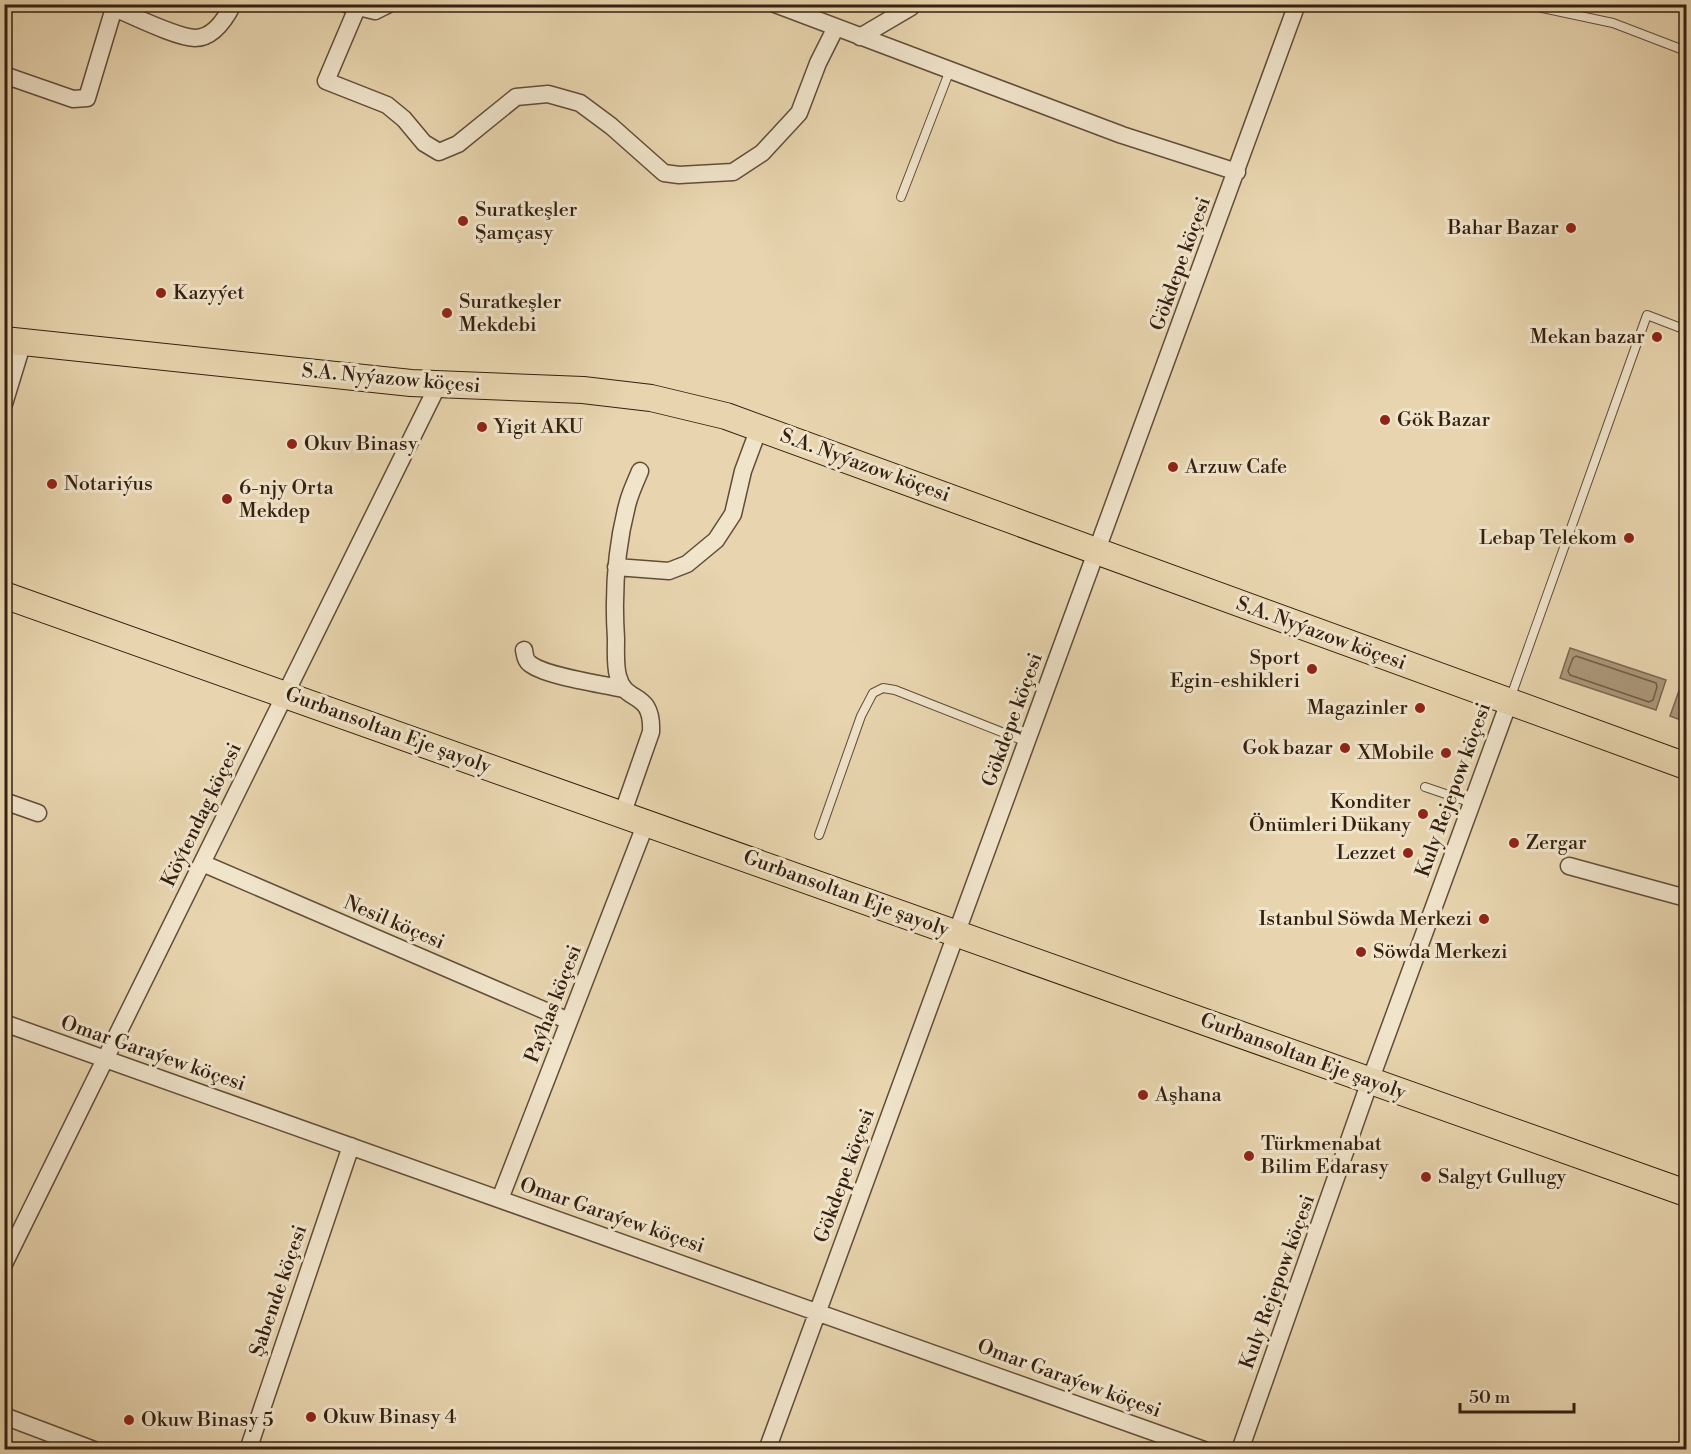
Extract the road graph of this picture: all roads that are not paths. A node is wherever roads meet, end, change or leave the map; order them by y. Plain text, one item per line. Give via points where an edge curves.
1 (233, 4) edge
2 (389, 4) edge
3 (775, 4) edge
4 (910, 4) edge
5 (1297, 4) edge
6 (1523, 4) edge
7 (352, 6) edge
8 (836, 27) junction
9 (860, 36) junction
10 (1686, 51) edge
11 (950, 70) junction
12 (4, 75) edge
13 (1237, 172) junction
14 (901, 197) dead end
15 (1686, 330) edge
16 (14, 341) edge
17 (438, 384) junction
18 (4, 404) edge
19 (759, 428) junction
20 (640, 471) dead end
21 (1098, 551) junction
22 (616, 567) junction
23 (4, 595) edge
24 (524, 650) dead end
25 (623, 688) junction
26 (285, 695) junction
27 (1509, 702) junction
28 (1027, 742) junction
29 (1686, 766) edge
30 (1425, 787) dead end
31 (4, 801) edge
32 (1472, 803) junction
33 (38, 813) dead end
34 (622, 815) junction
35 (646, 824) junction
36 (819, 836) dead end
37 (202, 863) junction
38 (1569, 866) dead end
39 (1686, 898) edge
40 (957, 934) junction
41 (569, 1021) junction
42 (4, 1023) edge
43 (105, 1059) junction
44 (1370, 1081) junction
45 (351, 1146) junction
46 (1686, 1193) edge
47 (500, 1199) junction
48 (4, 1264) edge
49 (818, 1311) junction
50 (4, 1416) edge
51 (94, 1449) edge
52 (248, 1449) edge
53 (767, 1449) edge
54 (1204, 1449) edge
55 (1240, 1449) edge

1 - 12 street via 212,32 196,38 114,8 87,99 73,99
2 - 7 street via 375,11
3 - 8 street
4 - 9 street via 911,7
5 - 13 street, Gökdepe köçesi
6 - 10 lane via 1613,23
7 - 8 street via 326,81 387,105 424,143 439,152 458,144 516,97 548,94 580,103 664,173 679,175 733,172 762,153 799,113
8 - 9 street
9 - 11 street
11 - 13 street via 1122,135
11 - 14 lane
13 - 21 street, Gökdepe köçesi
15 - 27 lane, Kuly Rejepow köçesi via 1647,315
16 - 17 main road, S.A. Nyýazow köçesi
16 - 18 street
17 - 19 main road, S.A. Nyýazow köçesi via 583,390 651,398
17 - 26 street, Köýtendag köçesi
19 - 21 main road, S.A. Nyýazow köçesi
19 - 22 street via 733,514 716,540 687,564 669,572
20 - 22 street via 628,502
21 - 27 main road, S.A. Nyýazow köçesi
21 - 28 street, Gökdepe köçesi
22 - 25 street via 616,652
23 - 26 main road, Gurbansoltan Eje şayoly
24 - 25 street via 531,665 547,672
25 - 34 street via 649,709 651,732
26 - 34 main road, Gurbansoltan Eje şayoly
26 - 37 street, Köýtendag köçesi
27 - 29 main road, S.A. Nyýazow köçesi
27 - 32 street, Kuly Rejepow köçesi
28 - 36 lane via 883,688 873,693 861,716
28 - 40 street, Gökdepe köçesi
30 - 32 lane
31 - 33 street
32 - 44 street, Kuly Rejepow köçesi
34 - 35 main road, Gurbansoltan Eje şayoly
35 - 40 main road, Gurbansoltan Eje şayoly
35 - 41 street, Paýhas köçesi
37 - 41 street, Nesil köçesi
37 - 43 street, Köýtendag köçesi
38 - 39 street
40 - 44 main road, Gurbansoltan Eje şayoly
40 - 49 street, Gökdepe köçesi
41 - 47 street, Paýhas köçesi
42 - 43 street, Omar Garaýew köçesi
43 - 45 street, Omar Garaýew köçesi
43 - 48 street, Köýtendag köçesi
44 - 46 main road, Gurbansoltan Eje şayoly
44 - 55 street, Kuly Rejepow köçesi
45 - 47 street, Omar Garaýew köçesi
45 - 52 street, Şabende köçesi
47 - 49 street, Omar Garaýew köçesi
49 - 53 street, Gökdepe köçesi
49 - 54 street, Omar Garaýew köçesi
50 - 51 street

